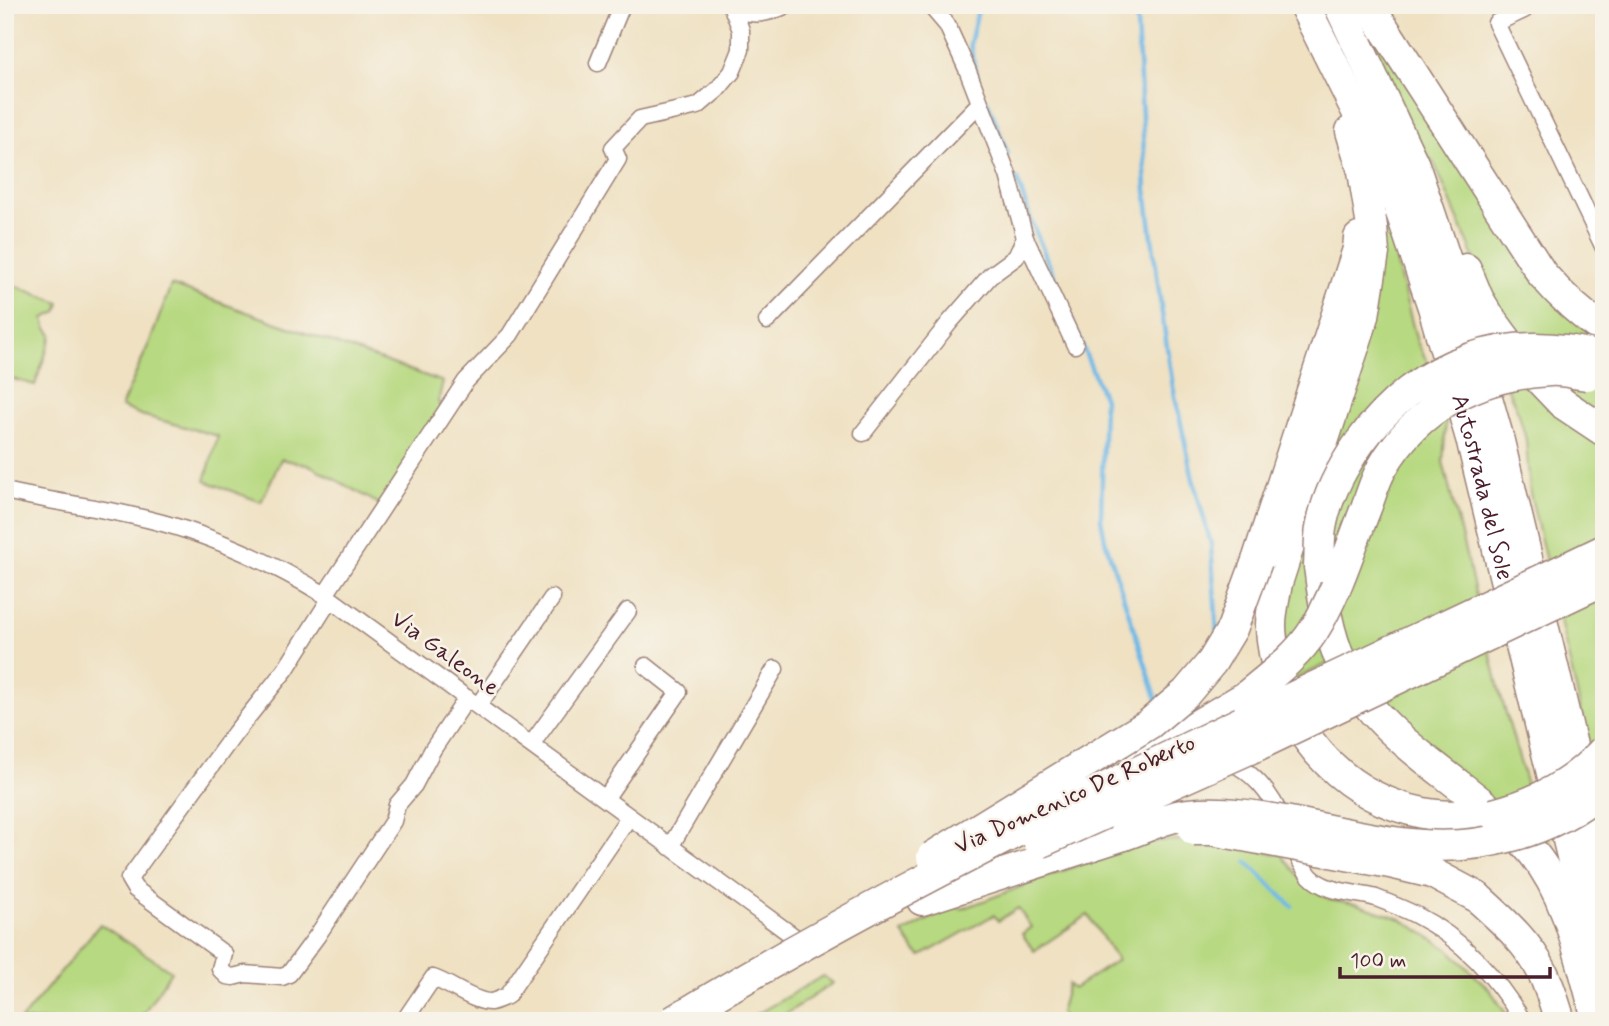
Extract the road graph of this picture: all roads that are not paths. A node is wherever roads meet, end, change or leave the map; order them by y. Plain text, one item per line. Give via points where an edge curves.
1 (622, 5) edge
2 (787, 5) edge
3 (930, 5) edge
4 (1296, 5) edge
5 (1304, 5) edge
6 (1339, 5) edge
7 (1369, 5) edge
8 (1524, 5) edge
9 (732, 7) edge
10 (598, 63) dead end
11 (981, 103) junction
12 (1414, 165) junction
13 (1366, 186) junction
14 (1025, 238) junction
15 (1604, 248) edge
16 (768, 321) dead end
17 (1604, 330) edge
18 (1075, 345) dead end
19 (1598, 371) edge
20 (1604, 431) edge
21 (863, 433) dead end
22 (5, 491) edge
23 (1604, 550) edge
24 (1604, 580) edge
25 (328, 597) junction
26 (552, 598) dead end
27 (628, 611) dead end
28 (646, 666) dead end
29 (775, 669) dead end
30 (473, 702) junction
31 (531, 745) junction
32 (1604, 750) edge
33 (1604, 788) edge
34 (605, 799) junction
35 (1060, 811) junction
36 (629, 817) junction
37 (1124, 835) junction
38 (670, 847) junction
39 (1604, 879) edge
40 (922, 900) junction
41 (812, 950) junction
42 (776, 960) junction
43 (1604, 989) edge
44 (404, 1021) edge
45 (673, 1021) edge
46 (694, 1021) edge
47 (710, 1021) edge
48 (1522, 1021) edge
49 (1560, 1021) edge
50 (1598, 1021) edge

1 - 10 street
2 - 9 street via 748,15
3 - 11 street via 947,25
4 - 13 highway via 1354,136
5 - 43 highway, Autostrada del Sole via 1388,174 1433,307 1472,442
6 - 12 highway, Autostrada del Sole
7 - 17 highway via 1542,274 1579,313
8 - 15 street via 1524,10 1496,23
9 - 25 street via 741,30 741,50 732,72 698,106 640,119 613,148 618,159 526,311 466,382
11 - 14 street via 1008,174
11 - 16 street
12 - 20 highway via 1453,236 1488,315 1562,403
12 - 39 highway, Autostrada del Sole via 1497,433
13 - 32 highway, bridge via 1374,253 1364,316 1277,583 1271,626 1282,694 1306,738 1330,766 1384,802 1424,814 1493,814 1534,801 1569,782
13 - 42 highway, bridge via 1358,249 1257,561 1232,629 1212,663 1149,724 971,831
14 - 18 street
14 - 21 street via 1016,257 990,276 949,323
19 - 35 highway, bridge via 1506,376 1476,385 1425,416 1382,468 1332,595 1313,632 1284,666 1245,697
19 - 50 highway, bridge via 1576,351 1496,351 1443,369 1402,395 1351,454 1334,488 1321,527 1319,566 1331,635 1357,689 1398,736 1499,816 1534,854 1551,881 1566,909
22 - 25 street, Via Galeone via 188,531 278,567
23 - 35 highway, bridge
24 - 40 highway, bridge
25 - 30 street, Via Galeone
25 - 30 street via 286,669 130,876 135,889 224,954 222,972 233,977 282,977 293,970 393,821 397,805 433,749
26 - 30 street
27 - 31 street
28 - 34 street via 679,692
29 - 38 street
30 - 31 street, Via Galeone
31 - 34 street, Via Galeone
33 - 37 highway, bridge via 1576,809 1540,826 1490,841 1451,846 1410,844 1241,813 1187,814
34 - 36 street, Via Galeone
35 - 42 highway, bridge via 915,883
36 - 38 street, Via Galeone
36 - 44 street via 506,996 493,1002 480,1000 433,978
37 - 40 highway
37 - 49 highway, bridge via 1211,830 1432,873 1477,897 1507,924 1544,974
38 - 41 street, Via Galeone
40 - 47 highway
41 - 46 street, Via Domenico De Roberto
41 - 48 street, Via Domenico De Roberto via 1035,833 1199,760 1221,758 1237,764 1261,784 1311,876 1326,887 1376,898 1450,937 1503,989
42 - 45 highway, bridge

